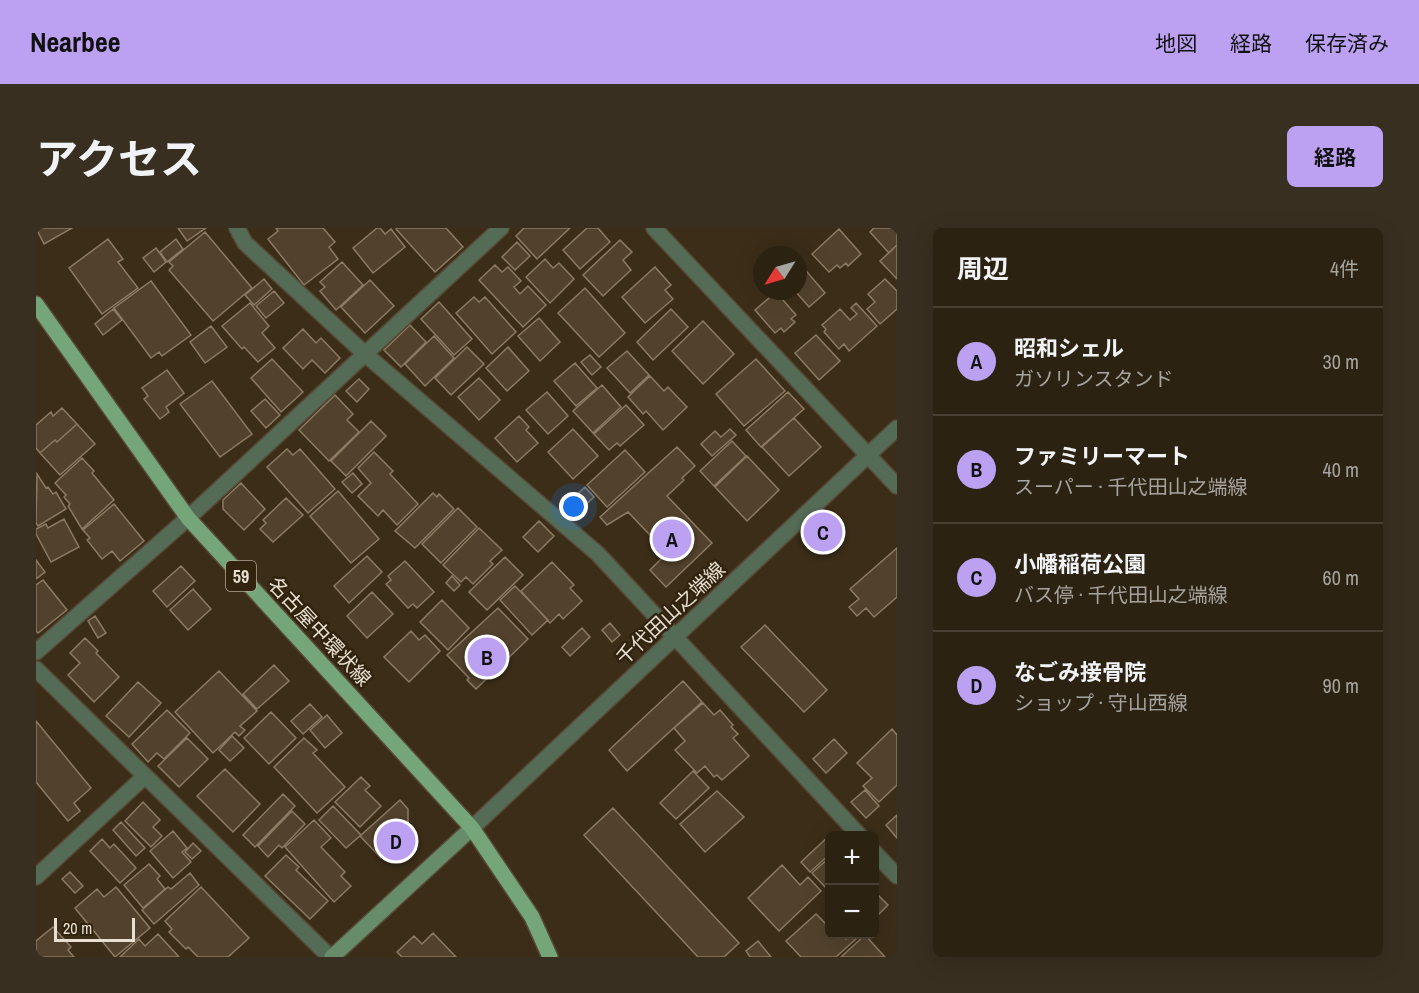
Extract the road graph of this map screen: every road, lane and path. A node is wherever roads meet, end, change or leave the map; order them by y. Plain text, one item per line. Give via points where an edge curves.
1 (237, 228) edge
2 (501, 228) edge
3 (654, 228) edge
4 (36, 304) edge
5 (365, 354) junction
6 (897, 428) edge
7 (868, 456) junction
8 (897, 486) edge
9 (188, 518) junction
10 (675, 637) junction
11 (36, 652) edge
12 (36, 669) edge
13 (144, 777) junction
14 (472, 828) junction
15 (855, 831) edge
16 (879, 857) edge
17 (897, 876) edge
18 (36, 877) edge
19 (331, 957) edge
20 (550, 957) edge

1 - 5 street via 245,243
2 - 5 street
3 - 7 street
4 - 9 main road, 名古屋中環状線 / 59
5 - 9 street
5 - 10 street via 598,555
6 - 7 street, 千代田山之端線
7 - 8 street
7 - 10 street, 千代田山之端線
9 - 11 street
9 - 14 main road, 名古屋中環状線 / 59
10 - 14 street, 千代田山之端線
10 - 15 street
12 - 13 street
13 - 18 street
13 - 19 street
14 - 19 main road
14 - 20 main road, 名古屋中環状線 / 59 via 531,917
16 - 17 street

